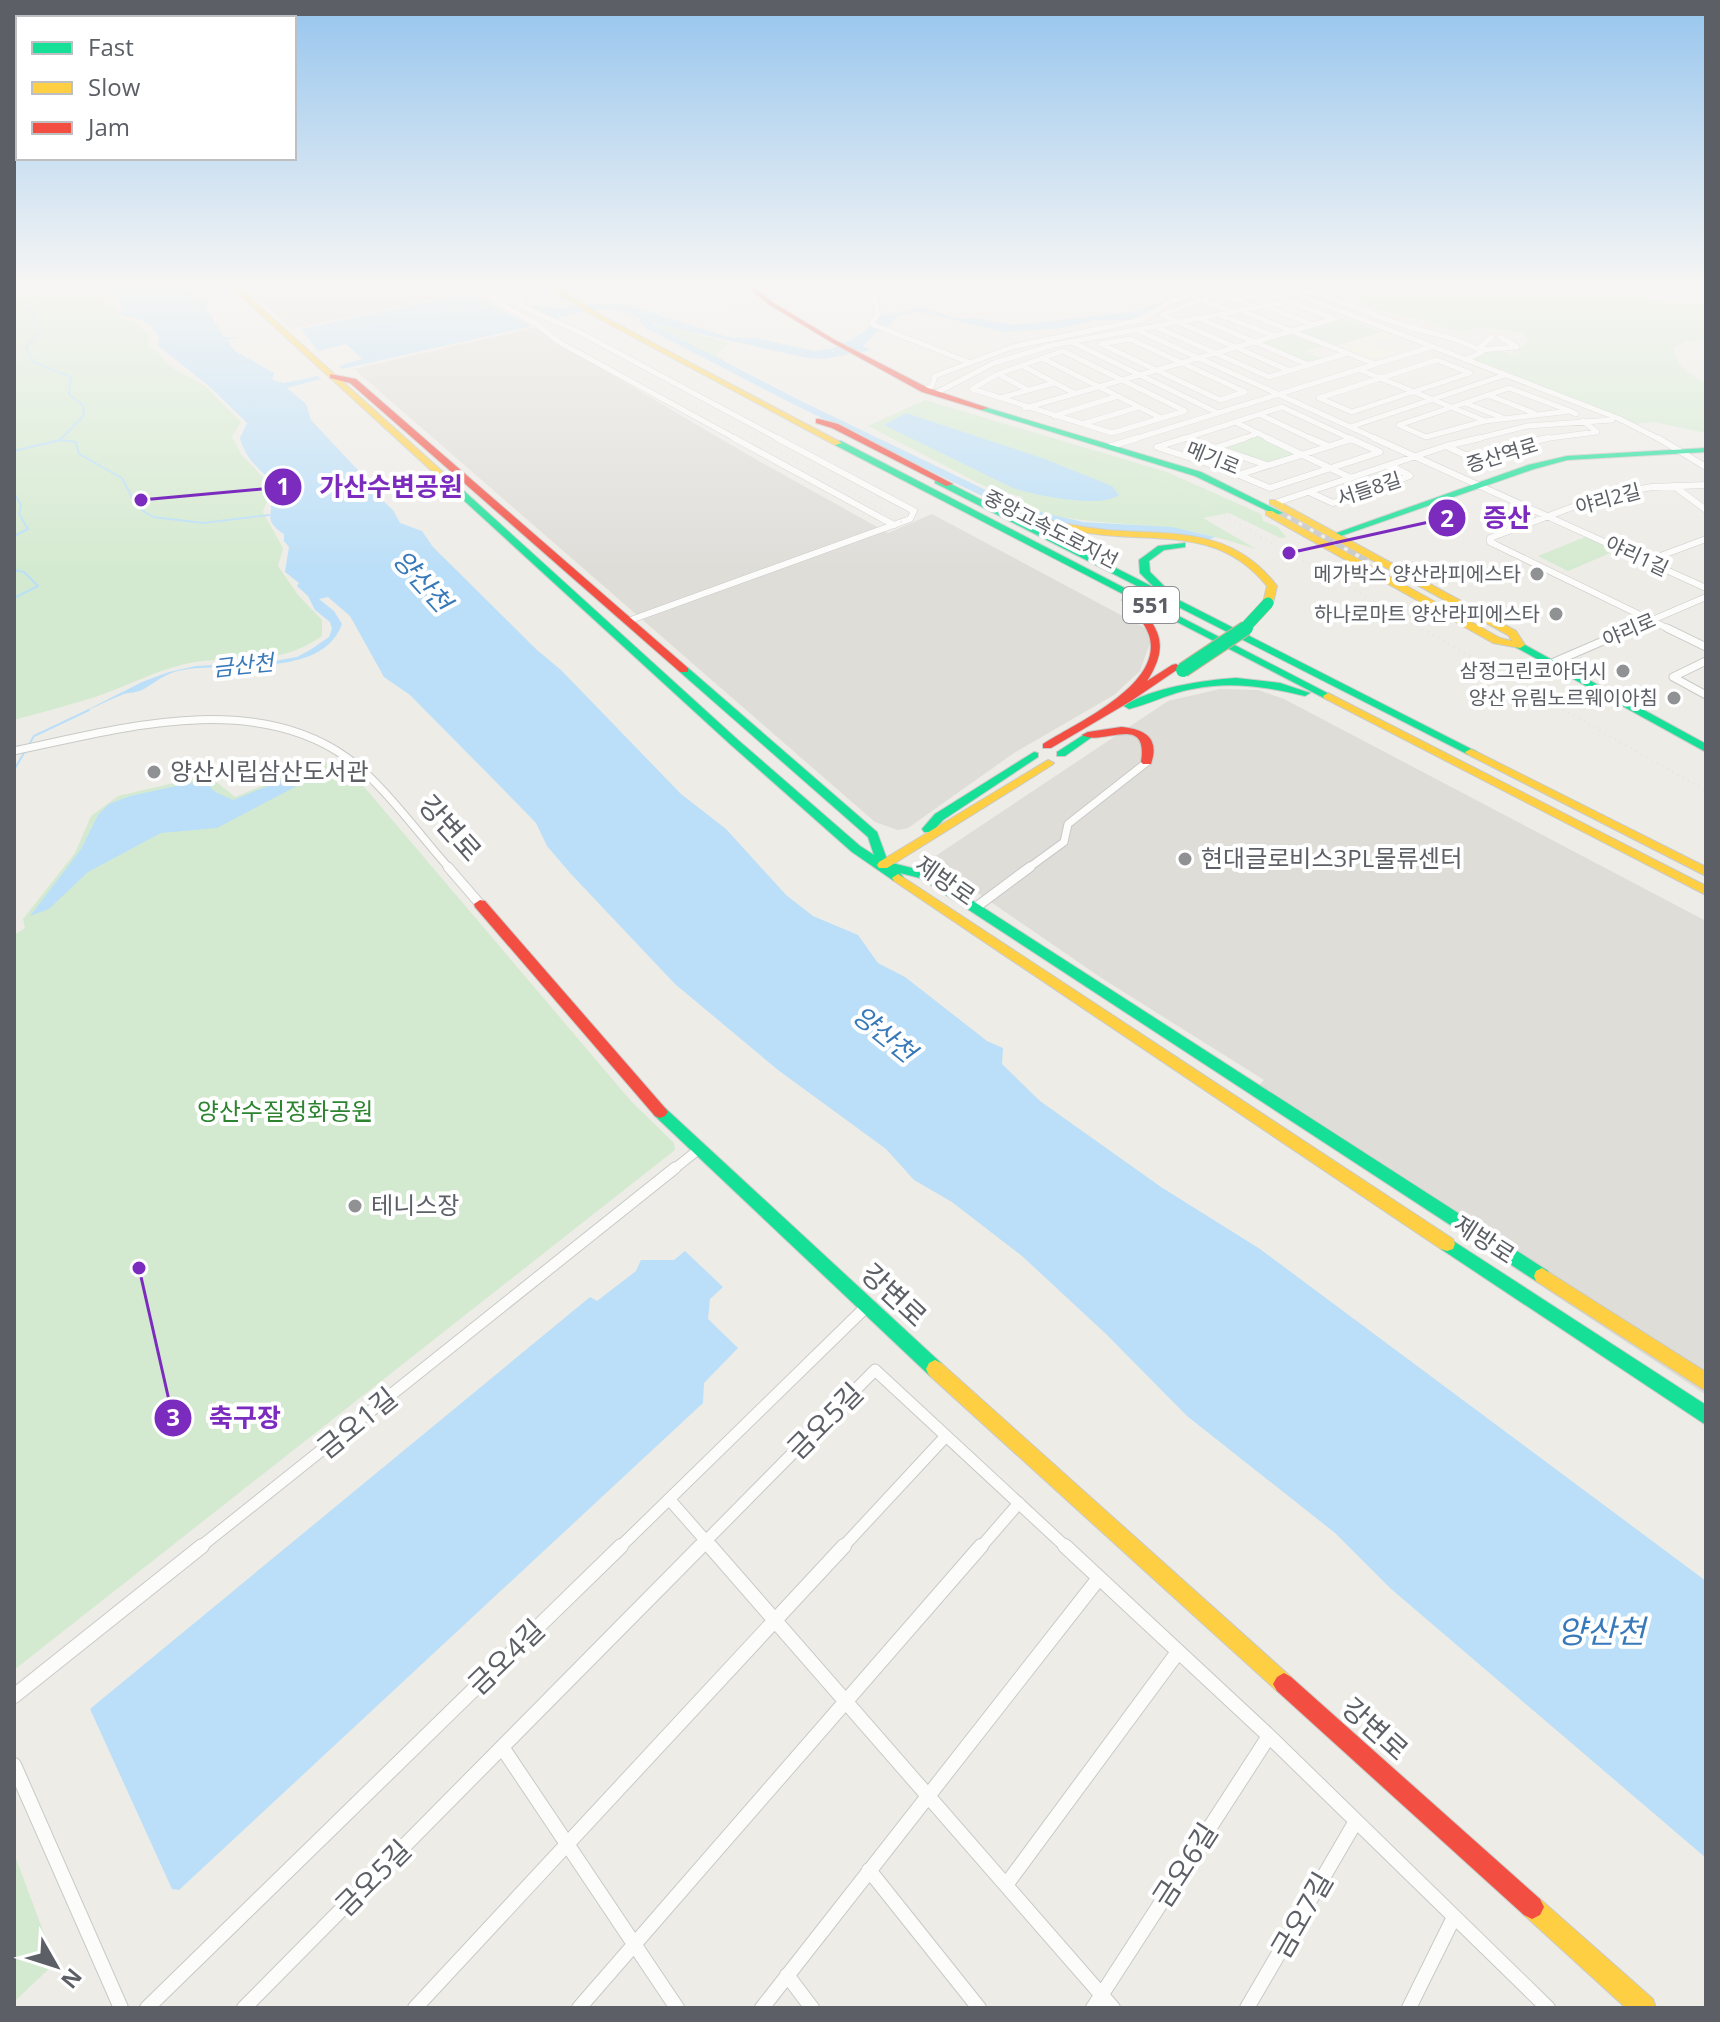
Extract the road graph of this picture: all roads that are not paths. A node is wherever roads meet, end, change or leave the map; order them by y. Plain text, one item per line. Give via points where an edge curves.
1 (336, 381) edge
2 (353, 381) edge
3 (632, 381) edge
4 (671, 381) edge
5 (726, 381) edge
6 (737, 381) edge
7 (910, 381) edge
8 (933, 381) edge
9 (955, 381) edge
10 (985, 381) edge
11 (1012, 381) edge
12 (1051, 381) edge
13 (1087, 381) edge
14 (1117, 381) edge
15 (1124, 381) edge
16 (1151, 381) edge
17 (1180, 381) edge
18 (1222, 381) edge
19 (1253, 381) edge
20 (1318, 381) edge
21 (1370, 381) edge
22 (1388, 381) edge
23 (1445, 381) edge
24 (1487, 381) edge
25 (1522, 381) edge
26 (1054, 383) junction
27 (1098, 387) junction
28 (1028, 390) junction
29 (931, 392) junction
30 (1413, 392) junction
31 (1074, 393) junction
32 (1280, 393) junction
33 (1487, 395) junction
34 (1118, 396) junction
35 (998, 399) junction
36 (1433, 400) junction
37 (1465, 403) junction
38 (1139, 407) junction
39 (1451, 407) junction
40 (1025, 408) junction
41 (1217, 413) junction
42 (1259, 414) junction
43 (1537, 414) junction
44 (1054, 416) junction
45 (1161, 418) junction
46 (1504, 418) junction
47 (1620, 419) junction
48 (819, 421) junction
49 (1485, 421) junction
50 (1583, 421) junction
51 (1235, 422) junction
52 (1082, 424) junction
53 (1353, 426) junction
54 (1507, 430) junction
55 (1259, 433) junction
56 (1185, 437) junction
57 (1352, 439) junction
58 (1111, 446) junction
59 (1328, 446) junction
60 (1446, 446) junction
61 (1218, 447) junction
62 (1706, 450) edge
63 (1682, 451) junction
64 (1303, 454) junction
65 (1419, 456) junction
66 (1267, 465) junction
67 (1390, 465) junction
68 (1706, 467) edge
69 (1332, 468) junction
70 (1240, 474) junction
71 (1351, 478) junction
72 (1480, 484) junction
73 (1706, 485) edge
74 (1674, 486) junction
75 (1309, 492) junction
76 (1706, 510) edge
77 (1281, 512) junction
78 (1549, 516) junction
79 (894, 525) junction
80 (1014, 535) junction
81 (1326, 538) junction
82 (1706, 539) edge
83 (1647, 561) junction
84 (1706, 588) edge
85 (1706, 597) edge
86 (1264, 602) junction
87 (1652, 620) junction
88 (628, 621) junction
89 (1706, 647) edge
90 (1706, 661) edge
91 (1552, 663) junction
92 (1303, 666) junction
93 (1706, 695) edge
94 (1128, 703) junction
95 (1088, 735) junction
96 (1706, 749) edge
97 (14, 751) edge
98 (1048, 754) junction
99 (1147, 762) joint
100 (1647, 861) junction
101 (883, 865) junction
102 (1706, 872) edge
103 (1706, 891) edge
104 (480, 904) joint
105 (975, 908) junction
106 (699, 1149) junction
107 (866, 1307) junction
108 (1706, 1382) edge
109 (1706, 1416) edge
110 (946, 1436) junction
111 (669, 1499) junction
112 (1019, 1503) junction
113 (706, 1541) junction
114 (1099, 1578) junction
115 (775, 1620) junction
116 (1178, 1652) junction
117 (14, 1696) edge
118 (846, 1702) junction
119 (1269, 1736) junction
120 (502, 1747) junction
121 (14, 1765) edge
122 (928, 1796) junction
123 (1356, 1821) junction
124 (568, 1843) junction
125 (869, 1870) junction
126 (1006, 1885) junction
127 (1454, 1917) junction
128 (635, 1944) junction
129 (787, 1975) junction
130 (1097, 2001) edge
131 (121, 2008) edge
132 (147, 2008) edge
133 (244, 2008) edge
134 (415, 2008) edge
135 (579, 2008) edge
136 (677, 2008) edge
137 (762, 2008) edge
138 (812, 2008) edge
139 (979, 2008) edge
140 (1113, 2008) edge
141 (1247, 2008) edge
142 (1409, 2008) edge
143 (1548, 2008) edge
144 (1644, 2008) edge

1 - 101 main road, 제방로 via 734,742 856,849
2 - 88 main road
3 - 79 street
4 - 79 street via 914,511 910,519
5 - 80 main road, 중앙고속도로지선 / 551
6 - 48 main road, 중앙고속도로지선 / 551
7 - 29 main road
8 - 29 street
9 - 29 street
10 - 35 street via 972,389
11 - 28 street
12 - 26 street
13 - 27 street
14 - 27 street
15 - 45 street via 1185,411
16 - 41 street
17 - 18 street via 1220,400 1245,392
19 - 32 street, 야리1길
20 - 32 street
21 - 30 street via 1319,398 1352,412
22 - 30 street
23 - 30 street
24 - 36 street
25 - 47 street
26 - 28 street
26 - 31 street
27 - 31 street
27 - 34 street
28 - 35 street
29 - 58 main road
30 - 36 street
31 - 40 street
32 - 41 street
32 - 53 street, 야리1길
33 - 37 street
33 - 43 street
33 - 43 street via 1509,388 1573,412
34 - 38 street
34 - 44 street
35 - 40 street
36 - 39 street
36 - 53 street
37 - 39 street
37 - 46 street
38 - 45 street
38 - 52 street
39 - 49 street
39 - 49 street via 1399,425 1426,437
40 - 44 street
41 - 51 street
41 - 58 street
42 - 51 street
42 - 57 street via 1282,407
42 - 59 street
43 - 46 street
44 - 52 street
45 - 52 street via 1112,433
46 - 49 street
47 - 50 street, 서들8길
47 - 63 street
48 - 86 main road via 1029,519 1227,548 1264,571 1272,586
48 - 92 main road, 중앙고속도로지선 / 551
49 - 54 street
50 - 54 street, 서들8길
50 - 60 street via 1597,432 1536,439 1476,455
51 - 55 street
51 - 56 street
53 - 65 street, 야리1길
54 - 60 street, 서들8길
55 - 61 street
55 - 64 street
56 - 61 street
56 - 70 street via 1157,447
57 - 59 street
57 - 69 street via 1380,452
58 - 77 main road via 1204,472
59 - 64 street
60 - 65 street, 서들8길
61 - 66 street
62 - 63 main road, 증산역로
63 - 68 street
63 - 72 main road, 증산역로 via 1567,458
64 - 66 street
64 - 69 street
65 - 67 street, 서들8길
65 - 72 street, 야리1길
66 - 70 street
67 - 71 street, 서들8길
67 - 75 street, 서들8길 via 1410,476 1333,503
69 - 70 street via 1270,488
69 - 71 street
71 - 75 street, 서들8길
72 - 78 street, 야리1길
72 - 81 main road, 증산역로
73 - 74 street, 야리2길
74 - 76 street, 야리2길
74 - 78 street, 야리2길 via 1602,496
75 - 77 street, 서들8길
77 - 81 main road
78 - 83 street, 야리1길
78 - 87 street, 야리2길 via 1490,542
79 - 88 street
80 - 94 main road via 1128,601 1149,620 1159,639 1158,657
80 - 100 main road, 중앙고속도로지선 / 551
81 - 91 main road via 1512,633 1520,645
82 - 83 street
83 - 84 street, 야리1길
85 - 87 street, 야리로
86 - 92 main road via 1261,579 1228,553 1177,546 1155,550 1144,560 1145,573 1156,585
86 - 94 main road, bridge via 1246,628
87 - 89 street
87 - 91 street, 야리로
88 - 101 main road via 873,835
90 - 93 street via 1673,677
91 - 96 main road
92 - 102 main road, 중앙고속도로지선 / 551
94 - 95 main road
94 - 98 main road
94 - 100 main road via 1188,684 1220,681 1291,689 1353,714 1620,852
95 - 98 main road
95 - 99 main road via 1121,729 1139,734 1150,746
97 - 104 street, 강변로 via 154,724 217,721 316,739 363,772
98 - 101 main road via 965,816
99 - 105 street via 1068,824 1064,842
100 - 103 main road, 중앙고속도로지선 / 551
101 - 105 main road via 924,875
101 - 109 main road, 제방로 via 926,899
104 - 106 main road, 강변로 via 648,1100
105 - 108 main road
106 - 107 main road, 강변로
106 - 117 street, 금오1길
107 - 111 street, 금오4길
107 - 144 main road, 강변로
110 - 112 street, 금오5길
110 - 113 street, 금오5길 via 875,1370
110 - 115 street
111 - 113 street
111 - 132 street, 금오4길
112 - 114 street, 금오5길
112 - 118 street
113 - 115 street
113 - 120 street, 금오5길
114 - 116 street, 금오5길
114 - 122 street
115 - 118 street
115 - 124 street
116 - 119 street, 금오5길
116 - 126 street
118 - 122 street
118 - 128 street
119 - 123 street
119 - 130 street, 금오6길
120 - 124 street
120 - 133 street, 금오5길
121 - 131 street
122 - 125 street
122 - 126 street
123 - 127 street
123 - 141 street, 금오7길
124 - 128 street
124 - 134 street
125 - 129 street
125 - 139 street
126 - 130 street
127 - 142 street
127 - 143 street
128 - 135 street
128 - 136 street
129 - 137 street
129 - 138 street
130 - 140 street

